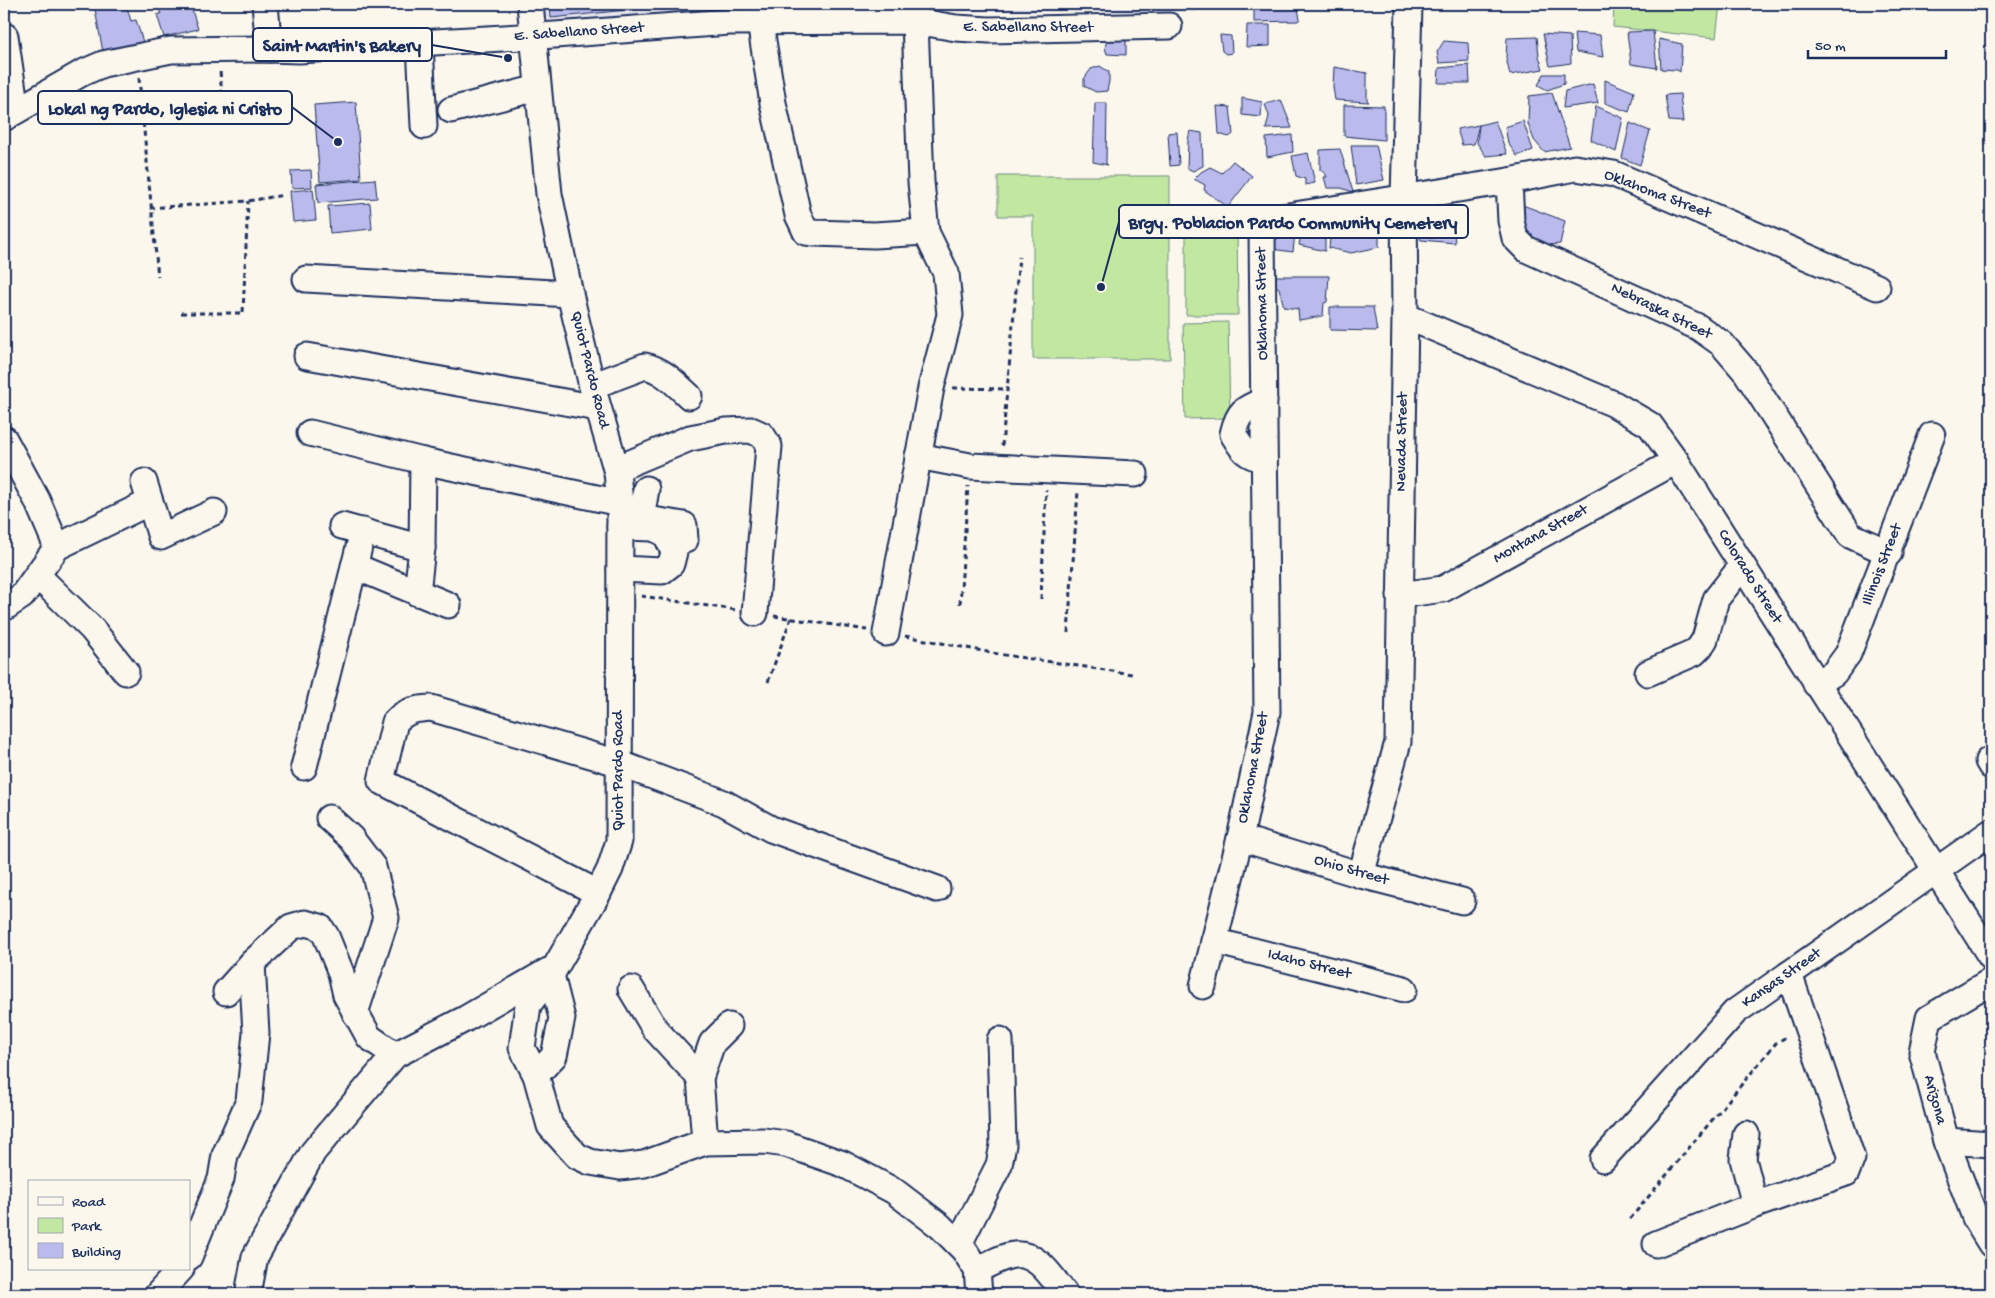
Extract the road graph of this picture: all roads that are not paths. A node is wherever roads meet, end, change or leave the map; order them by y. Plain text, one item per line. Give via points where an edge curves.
1 (265, 4) edge
2 (530, 4) edge
3 (1409, 4) edge
4 (887, 12) edge
5 (915, 21) junction
6 (760, 22) junction
7 (1169, 26) dead end
8 (5, 36) dead end
9 (534, 36) junction
10 (420, 44) junction
11 (269, 48) junction
12 (538, 88) junction
13 (451, 110) dead end
14 (10, 114) edge
15 (424, 126) dead end
16 (1510, 181) junction
17 (1404, 198) junction
18 (926, 232) junction
19 (306, 279) dead end
20 (1877, 287) dead end
21 (570, 294) junction
22 (1406, 316) junction
23 (306, 356) dead end
24 (689, 396) dead end
25 (595, 397) junction
26 (310, 433) dead end
27 (1932, 434) dead end
28 (4, 439) edge
29 (918, 456) junction
30 (423, 461) junction
31 (1676, 461) junction
32 (616, 469) junction
33 (1135, 474) dead end
34 (646, 489) dead end
35 (214, 512) dead end
36 (625, 516) junction
37 (685, 540) dead end
38 (57, 547) junction
39 (422, 548) junction
40 (1889, 553) junction
41 (354, 566) junction
42 (1742, 566) junction
43 (620, 569) junction
44 (38, 576) junction
45 (417, 593) junction
46 (1400, 595) junction
47 (448, 605) dead end
48 (4, 608) edge
49 (755, 613) dead end
50 (886, 633) road end
51 (126, 672) dead end
52 (1648, 673) dead end
53 (1816, 684) junction
54 (618, 763) junction
55 (304, 767) dead end
56 (329, 818) dead end
57 (1991, 832) edge
58 (1240, 838) junction
59 (1936, 871) junction
60 (1361, 875) junction
61 (937, 889) dead end
62 (598, 893) junction
63 (1462, 901) dead end
64 (1214, 941) junction
65 (1991, 957) edge
66 (252, 963) junction
67 (552, 971) junction
68 (1788, 974) junction
69 (1991, 981) edge
70 (1203, 986) dead end
71 (631, 990) dead end
72 (1404, 990) dead end
73 (226, 992) dead end
74 (355, 1013) junction
75 (729, 1026) dead end
76 (1000, 1040) dead end
77 (395, 1055) junction
78 (536, 1075) junction
79 (700, 1078) junction
80 (1746, 1134) dead end
81 (1946, 1141) junction
82 (705, 1142) junction
83 (1991, 1144) edge
84 (1603, 1159) dead end
85 (1755, 1204) junction
86 (959, 1244) junction
87 (1656, 1244) dead end
88 (1991, 1244) edge
89 (190, 1255) edge
90 (180, 1270) edge
91 (977, 1270) junction
92 (158, 1294) edge
93 (248, 1294) edge
94 (979, 1294) edge
95 (1065, 1294) edge

1 - 11 street
2 - 9 street, Quiot Pardo Road
3 - 17 street, Nevada Street
4 - 5 street, E. Sabellano Street
4 - 6 street, E. Sabellano Street
5 - 7 street, E. Sabellano Street via 989,30
5 - 18 street
6 - 9 street, E. Sabellano Street
6 - 18 street via 773,103 798,215 806,232 874,235
8 - 14 street
9 - 10 street, E. Sabellano Street
9 - 12 street, Quiot Pardo Road
10 - 11 street, E. Sabellano Street via 300,50
10 - 15 street
11 - 14 street, E. Sabellano Street via 172,50 104,64
12 - 13 street
12 - 21 street, Quiot Pardo Road via 549,194
16 - 17 street, Oklahoma Street
16 - 20 street, Oklahoma Street via 1575,168 1614,174
16 - 40 street, Nebraska Street via 1515,238 1526,249 1698,327 1722,344 1746,372 1850,535
17 - 22 street, Nevada Street
17 - 58 street, Oklahoma Street via 1282,218 1262,233 1267,712
18 - 29 street via 946,273 950,315
19 - 21 street
21 - 25 street, Quiot Pardo Road
22 - 31 street, Colorado Street via 1614,404 1650,425
22 - 46 street, Nevada Street
23 - 25 street
24 - 25 street via 653,367 645,366
25 - 32 street, Quiot Pardo Road
26 - 30 street
27 - 40 street, Illinois Street
28 - 38 street via 37,500
29 - 33 street via 970,466
29 - 50 street
30 - 36 street
30 - 39 street
31 - 42 street, Colorado Street
31 - 46 street, Montana Street via 1443,589
32 - 36 street, Quiot Pardo Road
32 - 49 street via 690,438 726,431 751,430 762,435 769,446
34 - 36 street
35 - 38 street via 161,537 147,492
36 - 37 street via 684,524
36 - 43 street, Quiot Pardo Road
36 - 43 street via 666,534 674,552 671,564 662,571
38 - 44 street
39 - 41 street via 352,529
39 - 45 street
40 - 53 street, Illinois Street via 1848,654 1834,673
41 - 45 street
41 - 55 street
42 - 52 street via 1716,599 1700,647 1694,653
42 - 53 street, Colorado Street
43 - 54 street, Quiot Pardo Road
44 - 48 street via 22,596
44 - 51 street via 92,629
45 - 47 street
46 - 60 street, Nevada Street via 1398,742
53 - 59 street, Colorado Street
54 - 61 street via 724,803 771,829
54 - 62 street, Quiot Pardo Road via 619,841
54 - 62 street via 431,708 412,710 395,722 381,781
56 - 74 street via 351,838 373,868 386,918
57 - 59 street, Kansas Street
58 - 60 street, Ohio Street
58 - 64 street, Oklahoma Street
59 - 65 street, Colorado Street
59 - 68 street, Kansas Street
60 - 63 street, Ohio Street
62 - 67 street, Quiot Pardo Road
64 - 70 street, Oklahoma Street
64 - 72 street, Idaho Street
66 - 73 street
66 - 74 street via 291,927 305,923 320,927 342,973 346,995
66 - 89 street via 256,1033 249,1101 225,1154 221,1179
67 - 77 street
67 - 78 street via 562,1018 554,1056
67 - 78 street, Quiot Pardo Road via 528,1005 522,1048
68 - 84 street, Kansas Street via 1735,1012
68 - 85 street via 1852,1158 1846,1173
69 - 81 street, Arizona via 1929,1018 1924,1034 1922,1052
71 - 79 street via 655,1029
74 - 77 street via 369,1037
75 - 79 street via 712,1043
76 - 86 street via 1003,1145 999,1165
77 - 93 street via 313,1152 255,1257
78 - 82 street via 550,1126 577,1156 590,1162 620,1167 644,1164
79 - 82 street
80 - 85 street via 1743,1159
81 - 83 street
81 - 88 street, Arizona via 1976,1220
82 - 86 street via 786,1144 843,1164 894,1191
85 - 87 street
86 - 91 street
90 - 92 street
91 - 94 street
91 - 95 street via 1014,1255 1031,1257 1046,1269

